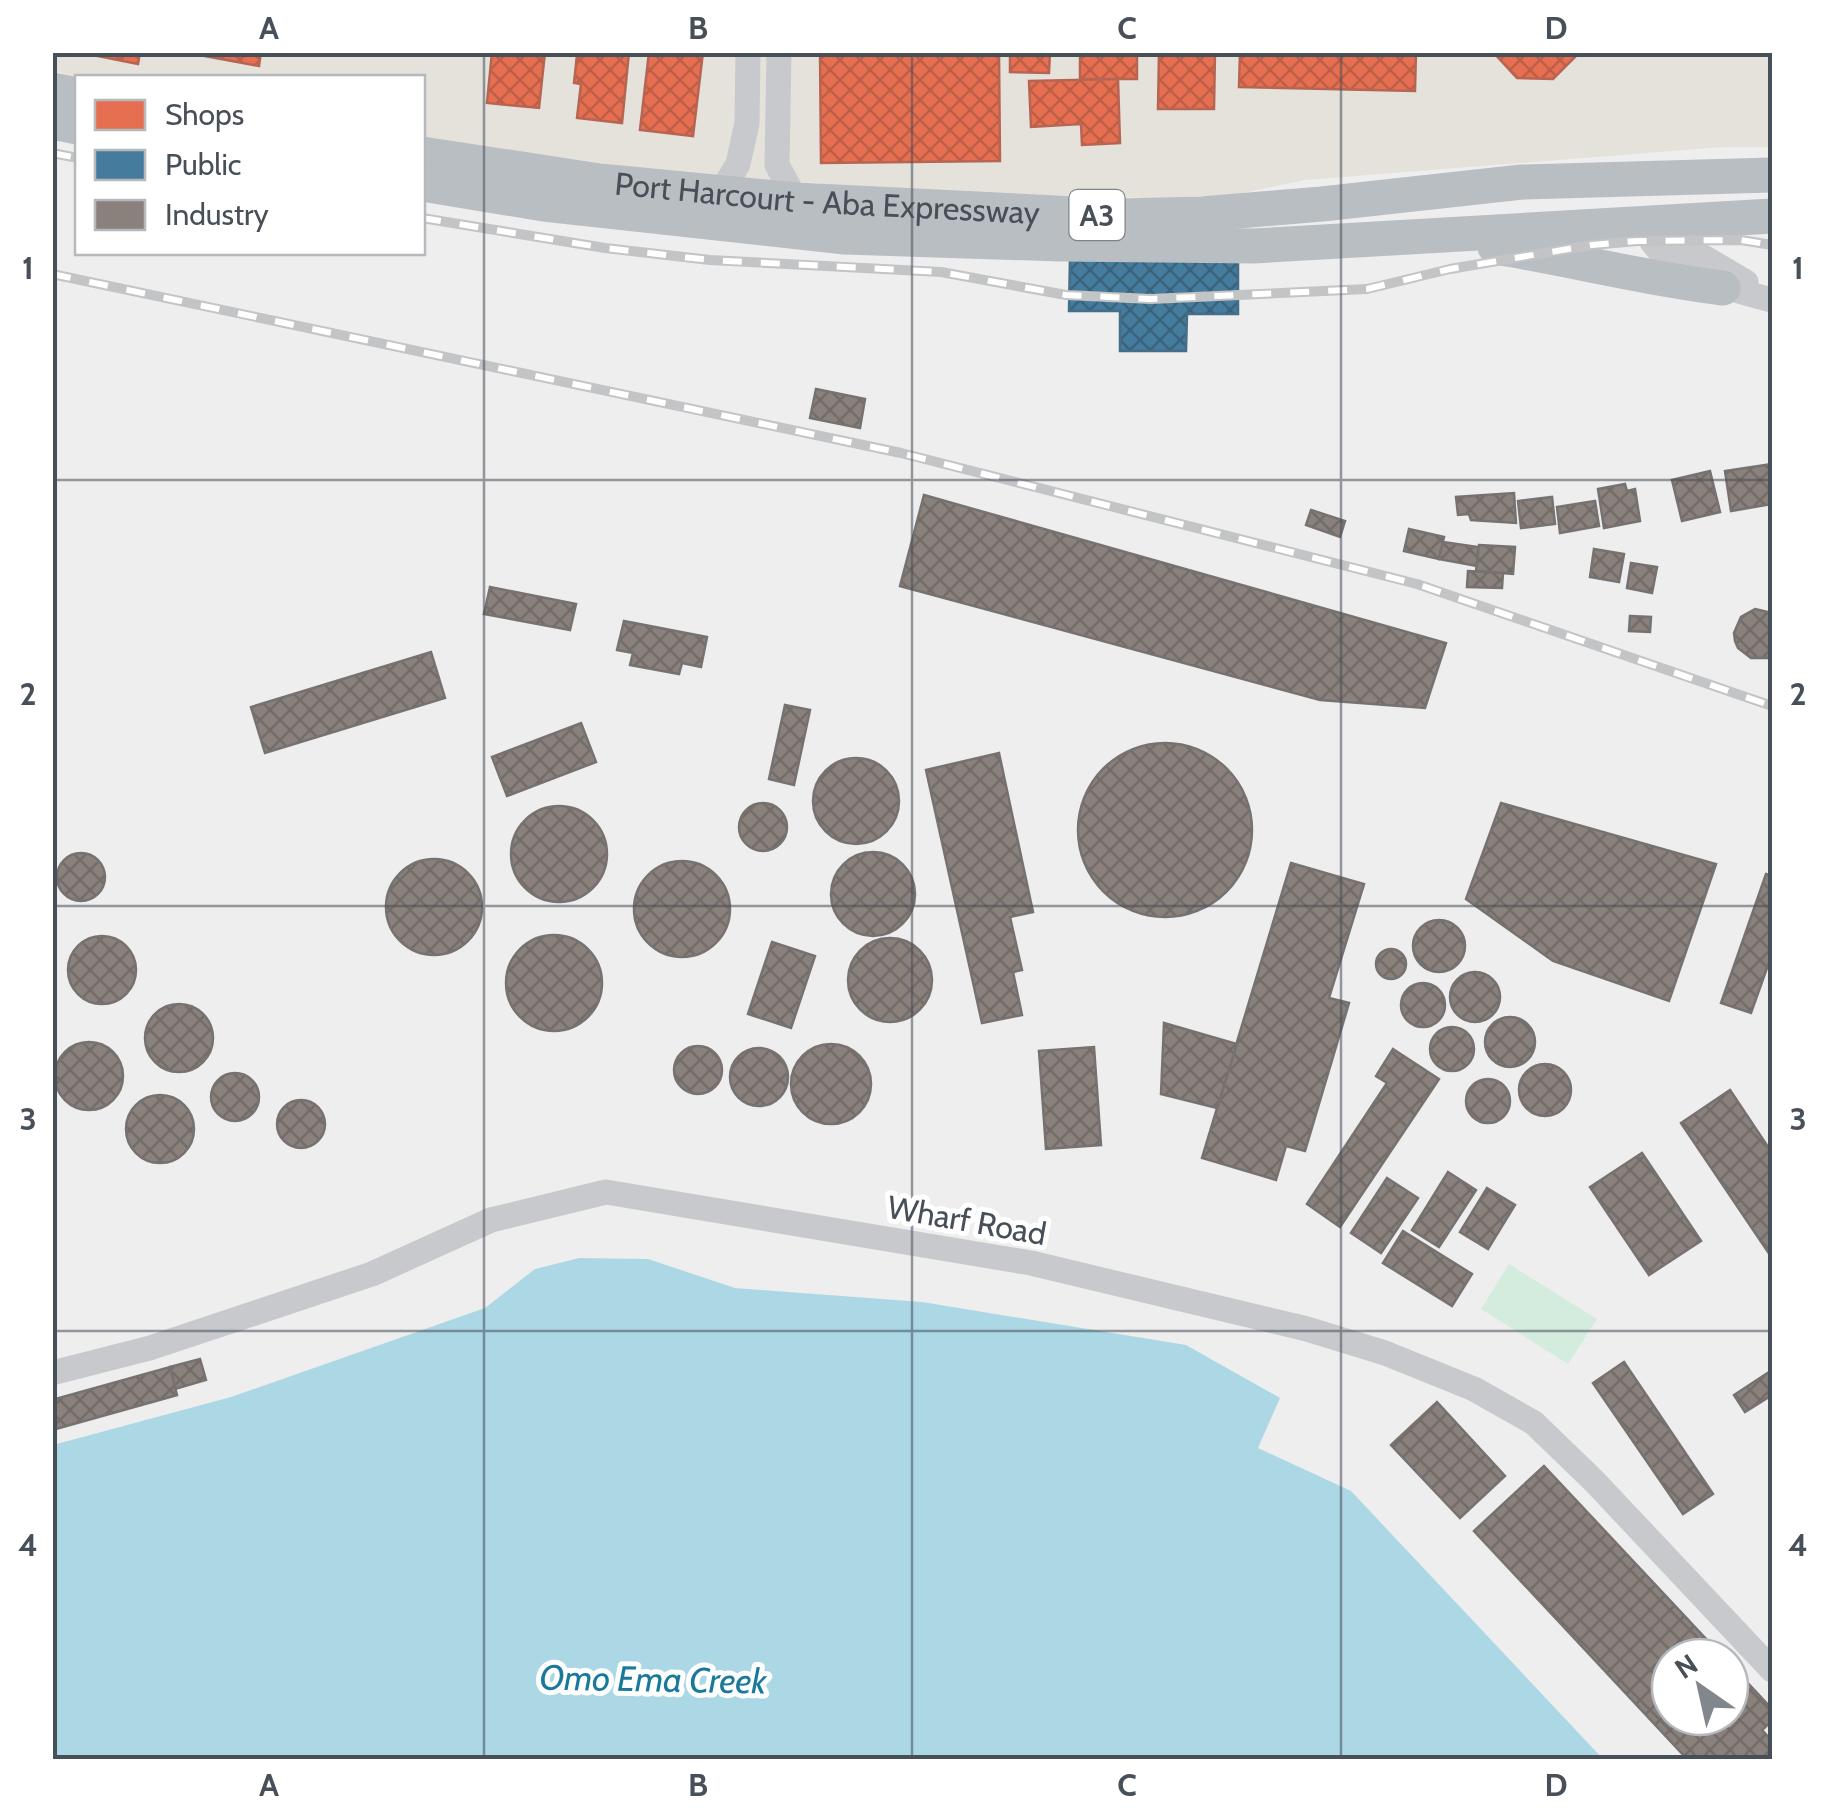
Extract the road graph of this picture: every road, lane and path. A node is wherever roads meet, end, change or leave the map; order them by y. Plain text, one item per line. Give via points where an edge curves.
1 (748, 52) edge
2 (778, 52) edge
3 (425, 154) edge
4 (1772, 174) edge
5 (425, 184) edge
6 (1772, 191) edge
7 (721, 192) junction
8 (796, 200) junction
9 (1322, 204) junction
10 (1772, 216) edge
11 (1644, 223) junction
12 (1399, 240) junction
13 (1723, 288) junction
14 (1772, 298) edge
15 (52, 1372) edge
16 (1772, 1670) edge

1 - 7 street via 747,123 738,164
2 - 8 street via 777,165
3 - 7 highway, Port Harcourt - Aba Expressway / A3
4 - 9 highway, Port Harcourt - Aba Expressway / A3 via 1522,182
5 - 12 highway, Port Harcourt - Aba Expressway / A3 via 844,237 1235,246
6 - 11 highway via 1664,200 1647,210
7 - 8 highway, Port Harcourt - Aba Expressway / A3
8 - 9 highway, Port Harcourt - Aba Expressway / A3 via 1118,216
9 - 11 highway via 1546,198 1603,204
10 - 11 highway, Port Harcourt - Aba Expressway / A3
11 - 12 highway, Port Harcourt - Aba Expressway / A3
11 - 13 street via 1646,236 1669,259
11 - 14 street
12 - 13 highway via 1570,258
13 - 14 street
15 - 16 street, Wharf Road via 150,1348 372,1274 491,1220 606,1192 1031,1263 1307,1329 1474,1389 1534,1423

